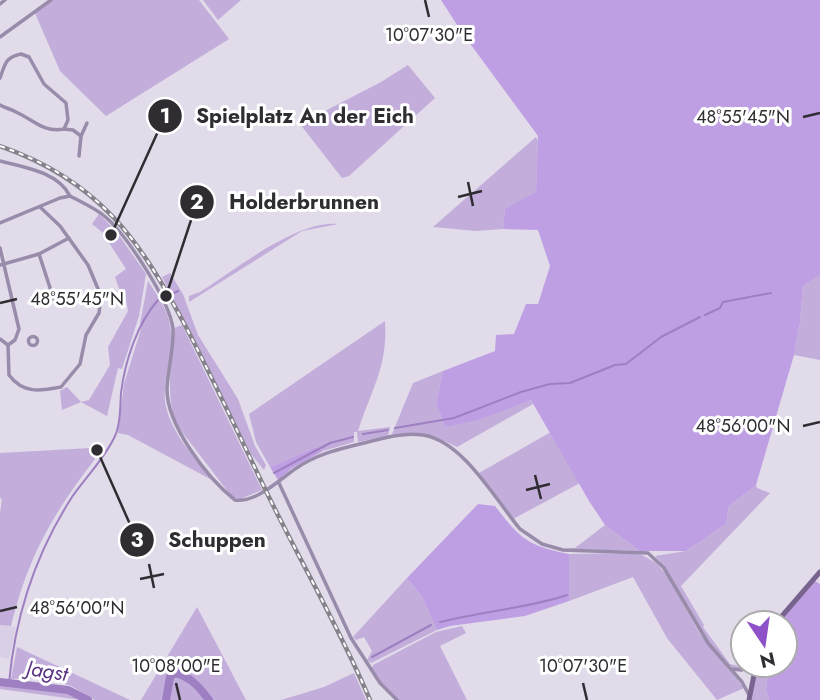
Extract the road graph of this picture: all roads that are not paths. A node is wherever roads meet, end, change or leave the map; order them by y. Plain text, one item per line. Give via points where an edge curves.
1 (51, 0) edge
2 (0, 37) edge
3 (0, 78) edge
4 (0, 105) edge
5 (87, 123) dead end
6 (64, 130) junction
7 (81, 135) junction
8 (79, 156) dead end
9 (0, 161) edge
10 (71, 196) junction
11 (40, 207) junction
12 (0, 223) edge
13 (69, 238) junction
14 (0, 248) edge
15 (38, 254) junction
16 (2, 264) edge
17 (54, 300) dead end
18 (18, 335) junction
19 (0, 339) edge
20 (29, 340) dead end
21 (9, 344) junction
22 (279, 483) junction
23 (820, 572) edge
24 (788, 609) edge
25 (729, 667) edge
26 (739, 679) edge
27 (752, 679) edge
28 (749, 698) edge
29 (397, 700) edge

1 - 2 street
3 - 6 street via 7,59 21,54 29,57 44,84 66,103
4 - 6 street via 47,130
5 - 7 street
6 - 7 street
7 - 8 street
9 - 10 street via 47,176
10 - 11 street
10 - 22 street via 111,223 165,304 173,328 167,388 176,428 235,500
11 - 12 street
11 - 13 street
13 - 15 street
13 - 21 street via 94,275 101,296 80,365 61,387 24,389 9,375
14 - 16 street
15 - 16 street
15 - 17 street
16 - 18 street
18 - 20 street
18 - 21 street
19 - 21 street
22 - 25 street via 325,452 389,436 422,435 441,440 457,451 533,540 563,550 648,553 669,574 708,643
22 - 29 street via 351,638 380,683
23 - 24 main road
26 - 28 street
27 - 28 main road

